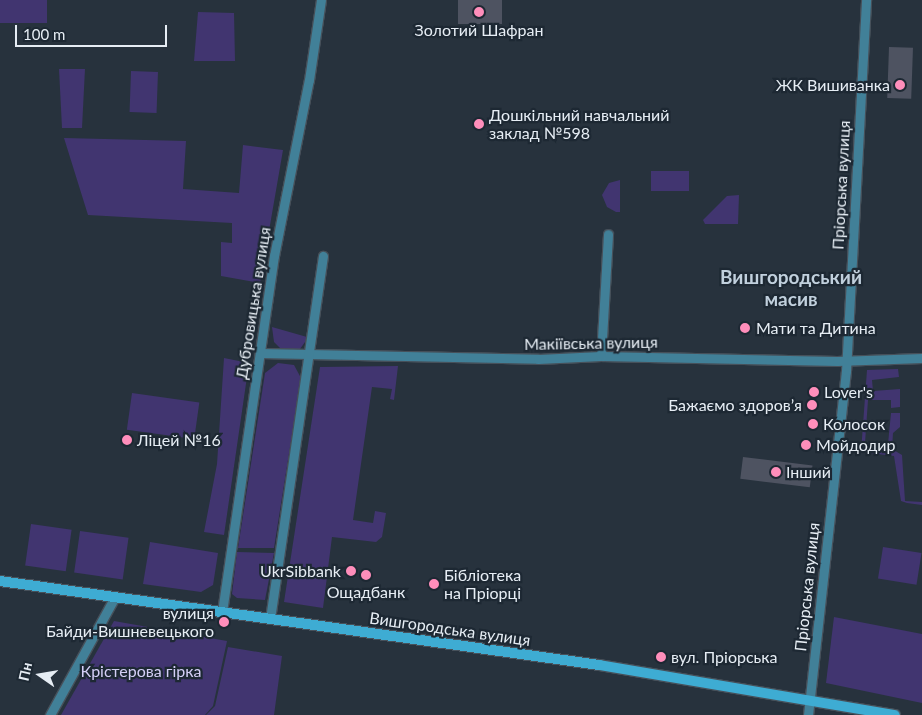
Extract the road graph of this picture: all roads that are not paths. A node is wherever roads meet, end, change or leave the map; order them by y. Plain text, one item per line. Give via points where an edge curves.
1 (321, 0) edge
2 (866, 0) edge
3 (608, 234) dead end
4 (323, 256) dead end
5 (260, 353) junction
6 (308, 354) junction
7 (601, 356) junction
8 (922, 358) edge
9 (847, 361) junction
10 (0, 581) edge
11 (115, 597) junction
12 (222, 612) junction
13 (270, 619) junction
14 (811, 699) junction
15 (50, 715) edge
16 (808, 715) edge
17 (896, 715) edge

1 - 5 street, Дубровицька вулиця
2 - 9 street, Пріорська вулиця
3 - 7 street
4 - 6 street
5 - 6 street, Макіївська вулиця
5 - 12 street, Дубровицька вулиця
6 - 7 street, Макіївська вулиця via 538,359
6 - 13 street
7 - 9 street, Макіївська вулиця
8 - 9 street, Макіївська вулиця
9 - 14 street, Пріорська вулиця
10 - 11 main road, Вишгородська вулиця
11 - 12 main road, Вишгородська вулиця
11 - 15 street
12 - 13 main road, Вишгородська вулиця
13 - 14 main road, Вишгородська вулиця
14 - 16 street, Пріорська вулиця
14 - 17 main road, Вишгородська вулиця

